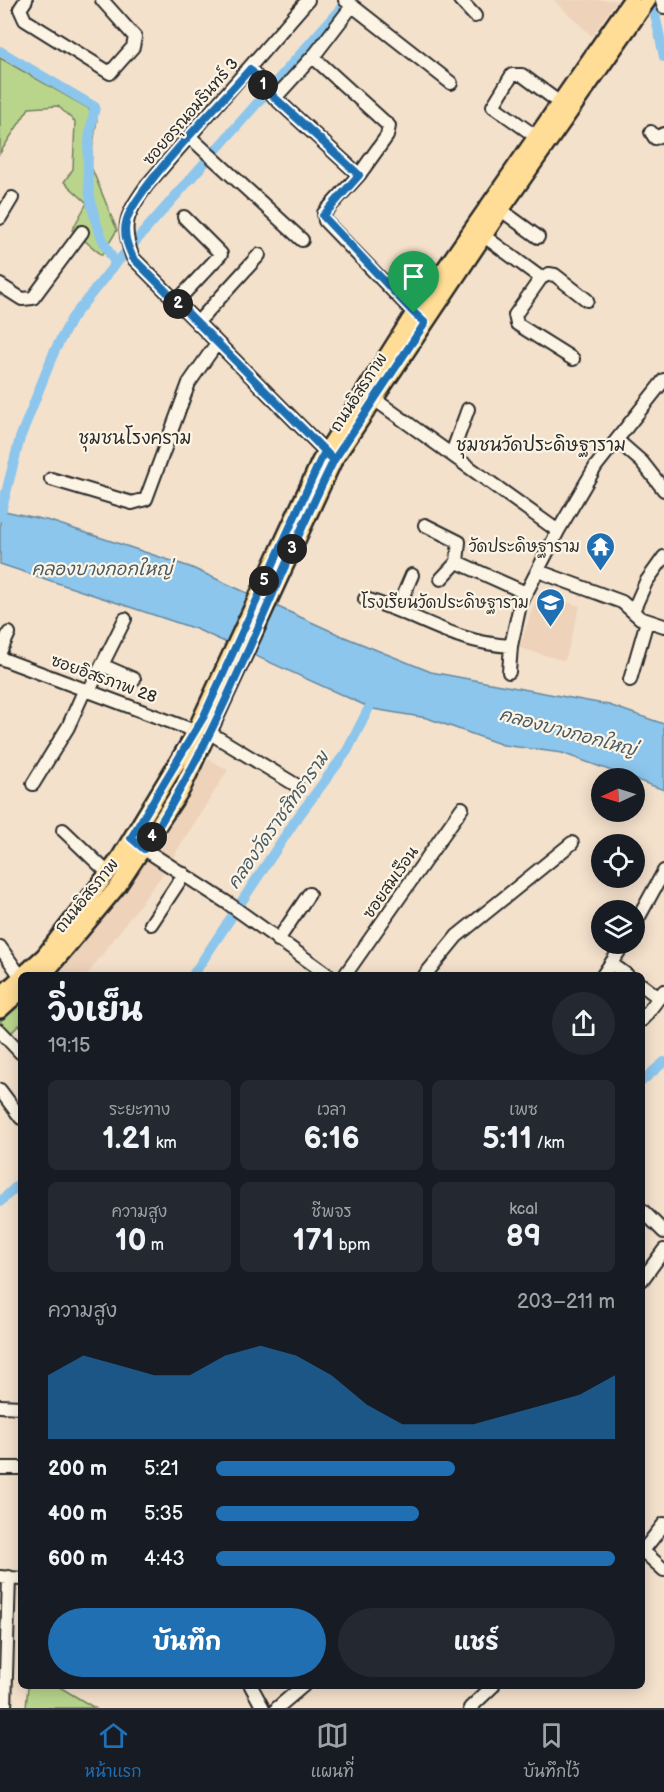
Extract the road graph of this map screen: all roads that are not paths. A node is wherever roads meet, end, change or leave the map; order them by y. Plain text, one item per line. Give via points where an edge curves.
1 (26, 0) edge
2 (102, 0) edge
3 (308, 0) edge
4 (460, 0) edge
5 (663, 0) edge
6 (642, 1) edge
7 (349, 3) edge
8 (664, 7) edge
9 (475, 16) dead end
10 (314, 55) junction
11 (250, 69) junction
12 (451, 83) dead end
13 (275, 98) junction
14 (560, 103) junction
15 (531, 133) dead end
16 (190, 137) junction
17 (359, 175) junction
18 (12, 198) dead end
19 (501, 210) junction
20 (184, 217) dead end
21 (0, 218) edge
22 (82, 232) dead end
23 (484, 236) junction
24 (538, 237) dead end
25 (302, 240) dead end
26 (259, 255) dead end
27 (541, 278) junction
28 (0, 285) edge
29 (587, 300) dead end
30 (176, 302) junction
31 (419, 318) junction
32 (197, 322) junction
33 (217, 343) junction
34 (573, 359) dead end
35 (664, 381) edge
36 (374, 399) junction
37 (468, 409) dead end
38 (618, 441) junction
39 (452, 453) junction
40 (330, 456) junction
41 (51, 479) dead end
42 (664, 490) edge
43 (425, 525) dead end
44 (558, 531) junction
45 (664, 557) edge
46 (457, 562) junction
47 (538, 571) junction
48 (412, 575) dead end
49 (441, 579) dead end
50 (526, 593) junction
51 (365, 599) dead end
52 (397, 610) junction
53 (633, 611) junction
54 (125, 620) dead end
55 (647, 621) junction
56 (664, 626) edge
57 (9, 633) dead end
58 (511, 646) junction
59 (0, 652) edge
60 (0, 658) edge
61 (102, 665) junction
62 (509, 672) dead end
63 (134, 679) dead end
64 (630, 680) dead end
65 (87, 690) junction
66 (205, 726) junction
67 (33, 784) dead end
68 (296, 785) dead end
69 (462, 808) dead end
70 (63, 830) dead end
71 (131, 838) junction
72 (572, 843) dead end
73 (144, 849) junction
74 (664, 871) edge
75 (108, 873) junction
76 (184, 874) junction
77 (309, 894) dead end
78 (645, 906) edge
79 (151, 924) dead end
80 (278, 940) junction
81 (0, 947) edge
82 (618, 954) edge
83 (612, 964) junction
84 (19, 972) edge
85 (26, 972) edge
86 (44, 972) edge
87 (324, 972) edge
88 (347, 972) edge
89 (427, 972) edge
90 (605, 972) edge
91 (623, 972) edge
92 (18, 980) edge
93 (645, 986) edge
94 (18, 994) edge
95 (662, 994) edge
96 (0, 996) edge
97 (0, 1010) edge
98 (645, 1016) edge
99 (0, 1031) edge
100 (18, 1050) edge
101 (0, 1090) edge
102 (18, 1114) edge
103 (645, 1213) edge
104 (664, 1232) edge
105 (664, 1250) edge
106 (645, 1276) edge
107 (0, 1406) edge
108 (18, 1407) edge
109 (0, 1468) edge
110 (18, 1468) edge
111 (664, 1524) edge
112 (645, 1547) edge
113 (645, 1554) edge
114 (664, 1570) edge
115 (12, 1578) edge
116 (253, 1689) edge
117 (299, 1689) edge
118 (490, 1689) edge
119 (262, 1706) edge
120 (5, 1708) edge
121 (277, 1708) edge
122 (470, 1708) edge

1 - 2 street via 20,9 25,20 110,73 133,47 135,37
3 - 11 street, ซอยอรุณอมรินทร์ 3
4 - 9 street
5 - 8 street
6 - 14 main road
6 - 19 main road, ถนนอิสรภาพ
7 - 10 street
7 - 12 street
10 - 13 street
10 - 17 street via 389,126 387,136
11 - 13 street
11 - 16 street, ซอยอรุณอมรินทร์ 3
13 - 17 street
14 - 15 street via 522,75 512,75 493,106
14 - 31 main road
16 - 25 street
16 - 30 street, ซอยอรุณอมรินทร์ 3 via 147,185 129,211 126,223 133,258
17 - 31 street via 323,216
18 - 21 street
19 - 23 main road, ถนนอิสรภาพ
19 - 24 street
20 - 30 street via 221,254
22 - 28 street via 33,298 22,299
23 - 27 street
23 - 31 main road, ถนนอิสรภาพ
26 - 32 street
27 - 29 street via 555,275
27 - 34 street via 515,319 531,334
30 - 32 street, ซอยอรุณอมรินทร์ 3
31 - 36 main road, ถนนอิสรภาพ
31 - 40 main road
32 - 33 street, ซอยอรุณอมรินทร์ 3
33 - 40 street, ซอยอรุณอมรินทร์ 3
33 - 41 street via 189,383 146,499 132,503
35 - 38 street
36 - 39 street
36 - 40 main road, ถนนอิสรภาพ
37 - 39 street
38 - 42 street via 642,462
38 - 44 street via 596,466
39 - 44 street
40 - 66 main road, ถนนอิสรภาพ
43 - 46 street via 459,542
44 - 47 street
45 - 53 street via 646,582
46 - 49 street
46 - 50 street
47 - 50 street
47 - 53 street via 622,602
48 - 52 street
50 - 58 street
51 - 52 street
52 - 58 street via 453,636
53 - 55 street
54 - 61 street
55 - 56 street
55 - 64 street
57 - 59 street
58 - 62 street
60 - 65 street, ซอยอิสรภาพ 28
61 - 63 street
61 - 65 street
65 - 66 street, ซอยอิสรภาพ 28
65 - 67 street
66 - 68 street, ซอยอิสรภาพ 28
66 - 71 main road
66 - 73 main road, ถนนอิสรภาพ via 182,789
69 - 88 street, ซอยสมเรือน
70 - 75 street
71 - 73 main road
71 - 75 main road
72 - 89 street via 457,936
73 - 76 street
73 - 86 main road, ถนนอิสรภาพ via 118,886
74 - 78 street
75 - 85 main road via 44,956
76 - 79 street
76 - 80 street
77 - 80 street
80 - 87 street
81 - 84 street
82 - 83 street
83 - 90 street
83 - 91 street
92 - 96 main road
93 - 95 street
94 - 97 main road
95 - 98 street
99 - 100 street
101 - 102 street
103 - 104 street
105 - 106 street
107 - 108 street
109 - 110 street
111 - 112 street
113 - 114 street
115 - 120 street
116 - 119 street
117 - 121 street
118 - 122 street

